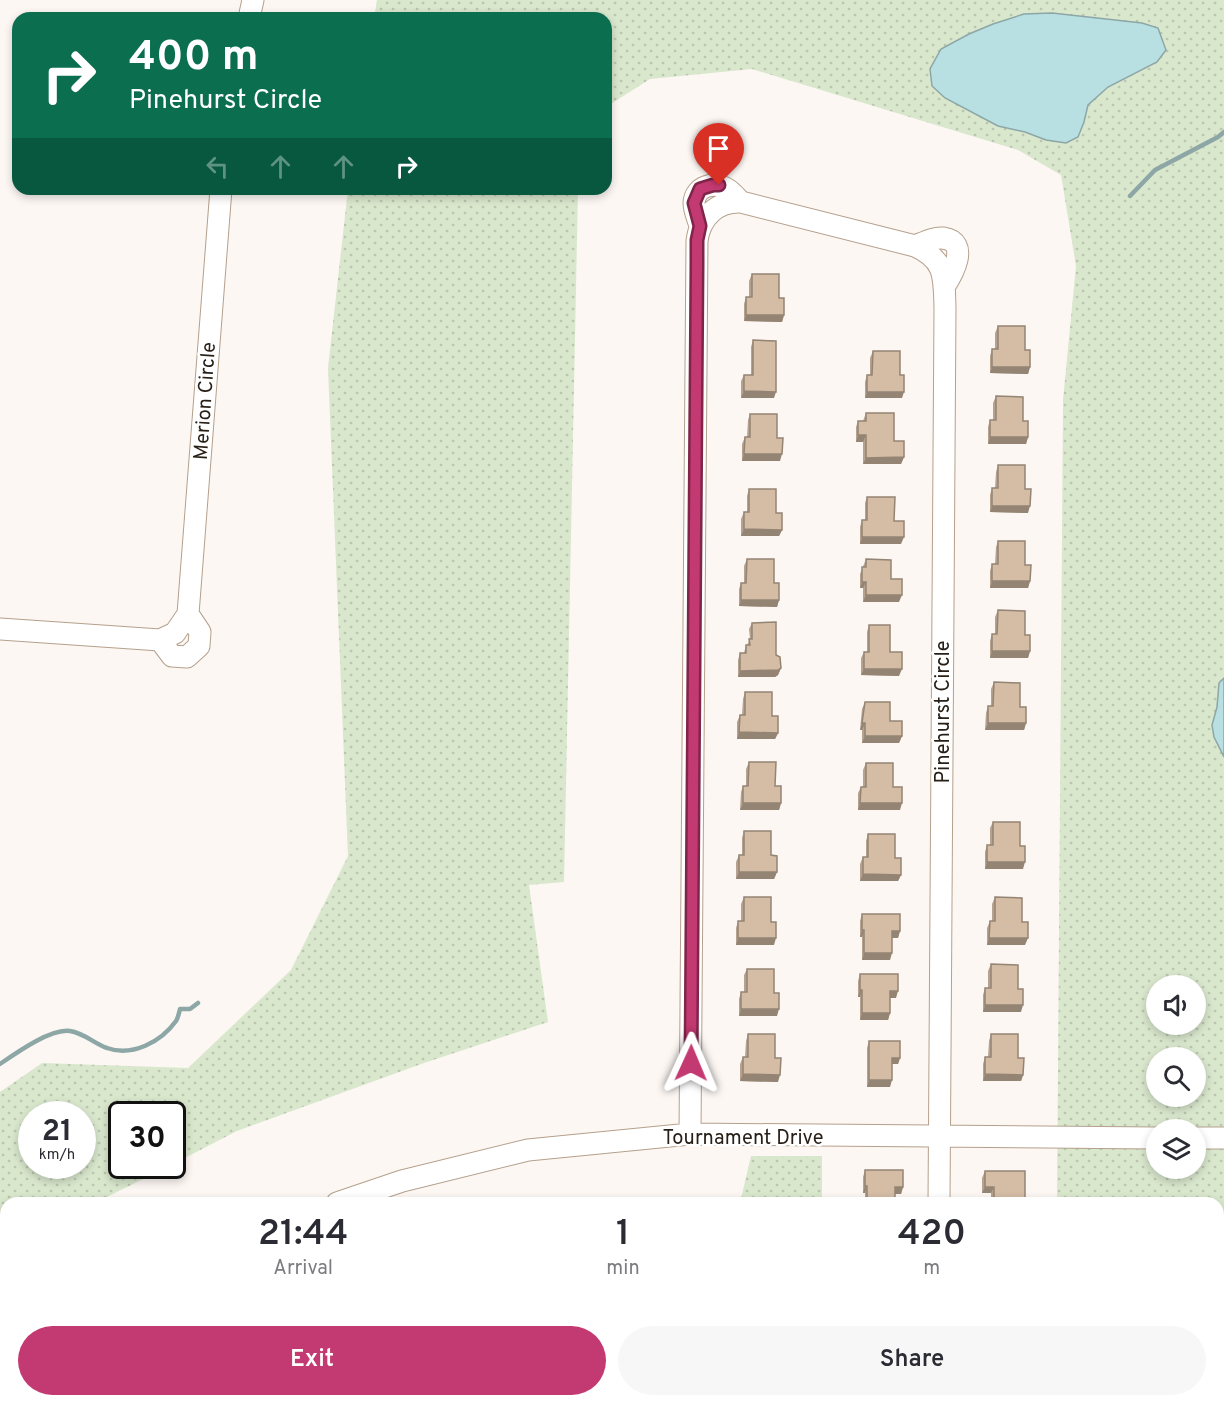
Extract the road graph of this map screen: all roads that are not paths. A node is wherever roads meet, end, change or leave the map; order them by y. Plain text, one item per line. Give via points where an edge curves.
1 (221, 195) edge
2 (0, 629) edge
3 (690, 1134) junction
4 (939, 1137) junction
5 (1146, 1138) edge
6 (1206, 1138) edge
7 (1224, 1138) edge
8 (355, 1197) edge
9 (939, 1197) edge

1 - 2 street, Merion Circle via 188,614 176,633 159,640
3 - 4 street, Tournament Drive
3 - 4 street, Pinehurst Circle via 697,240 707,216 725,203 741,202 915,246 927,251 943,273
3 - 8 street, Tournament Drive via 528,1150 402,1181
4 - 5 street, Tournament Drive
4 - 9 street, Pinehurst Circle
6 - 7 street

